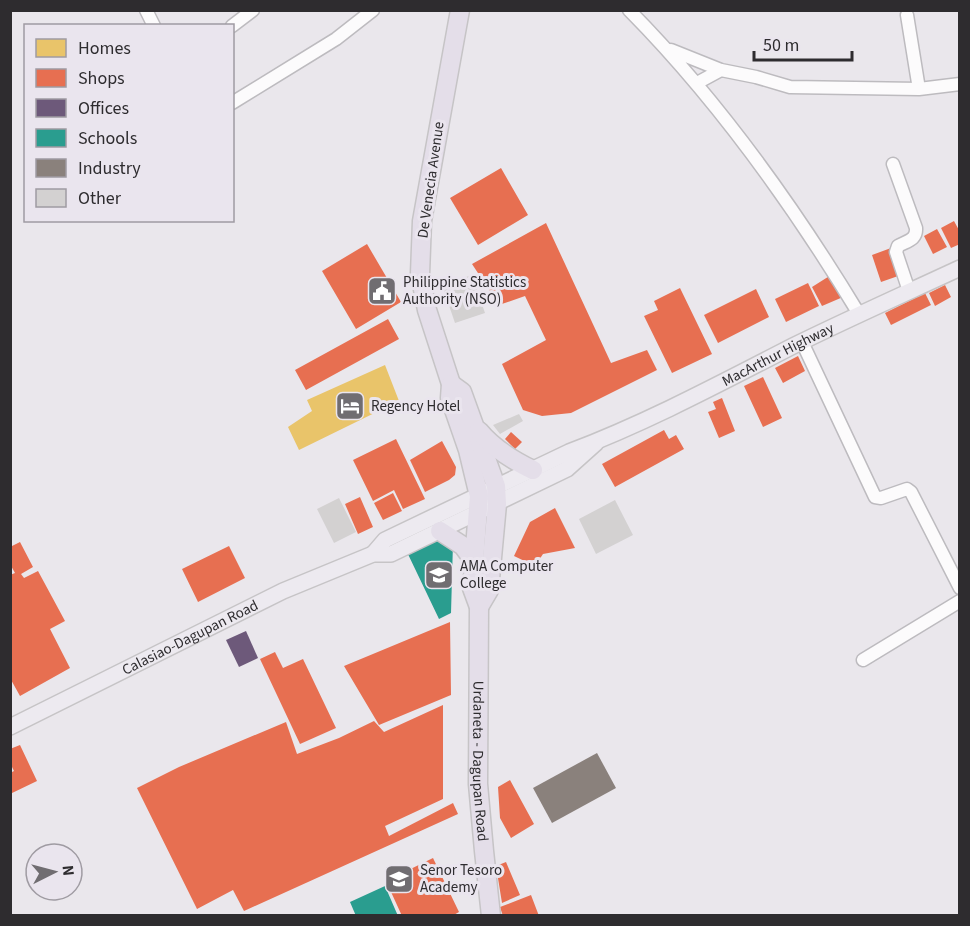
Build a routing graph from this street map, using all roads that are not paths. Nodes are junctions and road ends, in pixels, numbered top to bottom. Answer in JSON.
{"nodes":[{"id":1,"x":146,"y":10,"type":"edge"},
{"id":2,"x":253,"y":10,"type":"edge"},
{"id":3,"x":373,"y":10,"type":"edge"},
{"id":4,"x":460,"y":10,"type":"edge"},
{"id":5,"x":629,"y":10,"type":"edge"},
{"id":6,"x":907,"y":15,"type":"dead end"},
{"id":7,"x":153,"y":24,"type":"edge"},
{"id":8,"x":234,"y":24,"type":"edge"},
{"id":9,"x":667,"y":48,"type":"junction"},
{"id":10,"x":722,"y":70,"type":"junction"},
{"id":11,"x":697,"y":83,"type":"junction"},
{"id":12,"x":960,"y":84,"type":"edge"},
{"id":13,"x":919,"y":88,"type":"junction"},
{"id":14,"x":234,"y":102,"type":"edge"},
{"id":15,"x":893,"y":164,"type":"dead end"},
{"id":16,"x":960,"y":268,"type":"edge"},
{"id":17,"x":909,"y":291,"type":"junction"},
{"id":18,"x":858,"y":314,"type":"junction"},
{"id":19,"x":802,"y":342,"type":"junction"},
{"id":20,"x":451,"y":384,"type":"junction"},
{"id":21,"x":476,"y":427,"type":"junction"},
{"id":22,"x":596,"y":443,"type":"junction"},
{"id":23,"x":533,"y":470,"type":"junction"},
{"id":24,"x":496,"y":495,"type":"junction"},
{"id":25,"x":479,"y":504,"type":"junction"},
{"id":26,"x":440,"y":531,"type":"junction"},
{"id":27,"x":373,"y":554,"type":"junction"},
{"id":28,"x":474,"y":561,"type":"junction"},
{"id":29,"x":960,"y":588,"type":"edge"},
{"id":30,"x":960,"y":601,"type":"edge"},
{"id":31,"x":479,"y":607,"type":"junction"},
{"id":32,"x":863,"y":660,"type":"dead end"},
{"id":33,"x":10,"y":727,"type":"edge"},
{"id":34,"x":492,"y":915,"type":"edge"}],
"edges":[{"from":1,"to":7,"type":"street"},
{"from":2,"to":8,"type":"street"},
{"from":3,"to":14,"type":"street"},
{"from":4,"to":20,"type":"highway","name":"De Venecia Avenue"},
{"from":5,"to":9,"type":"street"},
{"from":6,"to":13,"type":"street"},
{"from":9,"to":10,"type":"street"},
{"from":9,"to":11,"type":"street"},
{"from":10,"to":11,"type":"street"},
{"from":10,"to":13,"type":"street"},
{"from":11,"to":18,"type":"street"},
{"from":12,"to":13,"type":"street"},
{"from":15,"to":17,"type":"street"},
{"from":16,"to":17,"type":"main road","name":"MacArthur Highway"},
{"from":17,"to":18,"type":"main road","name":"MacArthur Highway"},
{"from":18,"to":19,"type":"main road","name":"MacArthur Highway"},
{"from":19,"to":22,"type":"main road","name":"MacArthur Highway"},
{"from":19,"to":29,"type":"street"},
{"from":20,"to":21,"type":"highway","name":"De Venecia Avenue"},
{"from":20,"to":25,"type":"highway","name":"De Venecia Avenue"},
{"from":21,"to":23,"type":"highway"},
{"from":21,"to":24,"type":"highway","name":"De Venecia Avenue"},
{"from":22,"to":23,"type":"main road","name":"MacArthur Highway"},
{"from":22,"to":24,"type":"main road","name":"MacArthur Highway"},
{"from":23,"to":24,"type":"main road","name":"MacArthur Highway"},
{"from":24,"to":25,"type":"main road","name":"MacArthur Highway"},
{"from":24,"to":31,"type":"highway","name":"Urdaneta - Dagupan Road"},
{"from":25,"to":26,"type":"main road","name":"Calasiao-Dagupan Road"},
{"from":25,"to":27,"type":"main road","name":"Calasiao-Dagupan Road"},
{"from":25,"to":28,"type":"highway","name":"Urdaneta - Dagupan Road"},
{"from":26,"to":27,"type":"main road","name":"Calasiao-Dagupan Road"},
{"from":26,"to":28,"type":"highway"},
{"from":27,"to":33,"type":"main road","name":"Calasiao-Dagupan Road"},
{"from":28,"to":31,"type":"highway","name":"Urdaneta - Dagupan Road"},
{"from":30,"to":32,"type":"street"},
{"from":31,"to":34,"type":"highway","name":"Urdaneta - Dagupan Road"}]}
